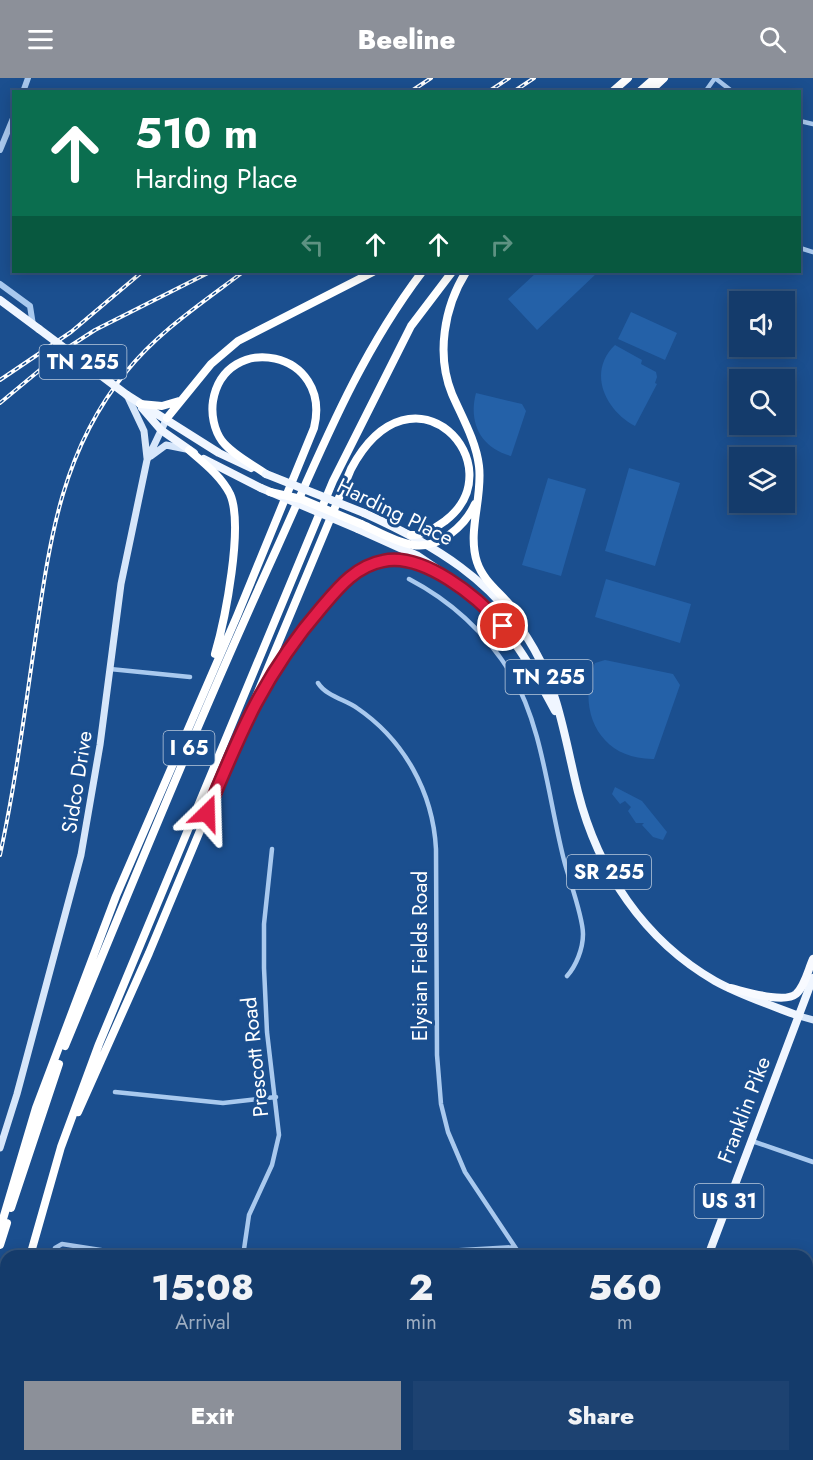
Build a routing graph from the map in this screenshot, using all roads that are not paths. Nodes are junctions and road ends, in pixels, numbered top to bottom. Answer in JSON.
{"nodes":[{"id":1,"x":628,"y":78,"type":"edge"},
{"id":2,"x":655,"y":78,"type":"edge"},
{"id":3,"x":664,"y":78,"type":"edge"},
{"id":4,"x":715,"y":78,"type":"edge"},
{"id":5,"x":614,"y":90,"type":"edge"},
{"id":6,"x":641,"y":90,"type":"edge"},
{"id":7,"x":651,"y":90,"type":"edge"},
{"id":8,"x":731,"y":90,"type":"edge"},
{"id":9,"x":12,"y":120,"type":"edge"},
{"id":10,"x":1,"y":142,"type":"edge"},
{"id":11,"x":0,"y":150,"type":"edge"},
{"id":12,"x":371,"y":273,"type":"edge"},
{"id":13,"x":421,"y":273,"type":"edge"},
{"id":14,"x":451,"y":273,"type":"edge"},
{"id":15,"x":465,"y":273,"type":"edge"},
{"id":16,"x":0,"y":284,"type":"edge"},
{"id":17,"x":0,"y":300,"type":"edge"},
{"id":18,"x":0,"y":306,"type":"edge"},
{"id":19,"x":25,"y":319,"type":"junction"},
{"id":20,"x":36,"y":327,"type":"junction"},
{"id":21,"x":182,"y":399,"type":"junction"},
{"id":22,"x":137,"y":407,"type":"junction"},
{"id":23,"x":167,"y":418,"type":"junction"},
{"id":24,"x":161,"y":430,"type":"junction"},
{"id":25,"x":189,"y":450,"type":"junction"},
{"id":26,"x":147,"y":462,"type":"junction"},
{"id":27,"x":266,"y":474,"type":"junction"},
{"id":28,"x":479,"y":489,"type":"junction"},
{"id":29,"x":270,"y":492,"type":"joint"},
{"id":30,"x":360,"y":526,"type":"junction"},
{"id":31,"x":411,"y":535,"type":"junction"},
{"id":32,"x":428,"y":543,"type":"junction"},
{"id":33,"x":409,"y":579,"type":"dead end"},
{"id":34,"x":476,"y":598,"type":"junction"},
{"id":35,"x":524,"y":632,"type":"junction"},
{"id":36,"x":110,"y":669,"type":"junction"},
{"id":37,"x":190,"y":676,"type":"dead end"},
{"id":38,"x":318,"y":684,"type":"dead end"},
{"id":39,"x":203,"y":692,"type":"junction"},
{"id":40,"x":245,"y":719,"type":"junction"},
{"id":41,"x":562,"y":726,"type":"junction"},
{"id":42,"x":272,"y":849,"type":"dead end"},
{"id":43,"x":604,"y":864,"type":"junction"},
{"id":44,"x":568,"y":874,"type":"junction"},
{"id":45,"x":611,"y":877,"type":"junction"},
{"id":46,"x":570,"y":885,"type":"junction"},
{"id":47,"x":813,"y":959,"type":"edge"},
{"id":48,"x":567,"y":976,"type":"dead end"},
{"id":49,"x":813,"y":978,"type":"edge"},
{"id":50,"x":729,"y":988,"type":"junction"},
{"id":51,"x":799,"y":1016,"type":"junction"},
{"id":52,"x":813,"y":1020,"type":"edge"},
{"id":53,"x":115,"y":1092,"type":"dead end"},
{"id":54,"x":276,"y":1096,"type":"junction"},
{"id":55,"x":752,"y":1141,"type":"junction"},
{"id":56,"x":0,"y":1148,"type":"edge"},
{"id":57,"x":813,"y":1162,"type":"edge"},
{"id":58,"x":47,"y":1195,"type":"junction"},
{"id":59,"x":0,"y":1229,"type":"edge"},
{"id":60,"x":0,"y":1245,"type":"edge"},
{"id":61,"x":515,"y":1247,"type":"junction"},
{"id":62,"x":32,"y":1250,"type":"edge"},
{"id":63,"x":56,"y":1250,"type":"edge"},
{"id":64,"x":103,"y":1250,"type":"edge"},
{"id":65,"x":244,"y":1250,"type":"edge"},
{"id":66,"x":466,"y":1250,"type":"edge"},
{"id":67,"x":517,"y":1250,"type":"edge"},
{"id":68,"x":710,"y":1250,"type":"edge"}],
"edges":[{"from":1,"to":5,"type":"highway"},
{"from":2,"to":6,"type":"highway"},
{"from":3,"to":7,"type":"highway"},
{"from":4,"to":8,"type":"street"},
{"from":9,"to":10,"type":"street"},
{"from":10,"to":11,"type":"street"},
{"from":12,"to":21,"type":"highway"},
{"from":13,"to":60,"type":"highway","number":"I 65"},
{"from":14,"to":58,"type":"highway","number":"I 65"},
{"from":15,"to":28,"type":"highway"},
{"from":16,"to":20,"type":"street"},
{"from":17,"to":19,"type":"main road","name":"Harding Place"},
{"from":18,"to":19,"type":"street"},
{"from":19,"to":20,"type":"main road","name":"Harding Place"},
{"from":20,"to":22,"type":"main road","name":"Harding Place","number":"TN 255","bridge":true},
{"from":21,"to":22,"type":"highway"},
{"from":21,"to":23,"type":"highway"},
{"from":22,"to":23,"type":"main road","name":"Harding Place","number":"TN 255"},
{"from":22,"to":24,"type":"main road","name":"Harding Place","number":"TN 255"},
{"from":22,"to":26,"type":"main road","number":"TN 255"},
{"from":23,"to":24,"type":"main road","name":"Sidco Drive"},
{"from":23,"to":27,"type":"main road","name":"Harding Place","number":"TN 255"},
{"from":24,"to":25,"type":"main road","name":"Harding Place","number":"TN 255"},
{"from":24,"to":26,"type":"main road","name":"Sidco Drive"},
{"from":25,"to":26,"type":"main road"},
{"from":25,"to":29,"type":"main road","name":"Harding Place","number":"TN 255","bridge":true},
{"from":25,"to":39,"type":"highway"},
{"from":26,"to":36,"type":"main road","name":"Sidco Drive"},
{"from":27,"to":31,"type":"main road","name":"Harding Place","number":"TN 255","bridge":true},
{"from":27,"to":39,"type":"highway"},
{"from":28,"to":32,"type":"highway"},
{"from":28,"to":35,"type":"highway"},
{"from":29,"to":30,"type":"highway","bridge":true},
{"from":30,"to":32,"type":"highway"},
{"from":30,"to":34,"type":"main road","name":"Harding Place","number":"TN 255"},
{"from":31,"to":32,"type":"main road","name":"Harding Place","number":"TN 255"},
{"from":31,"to":40,"type":"highway"},
{"from":32,"to":35,"type":"main road","name":"Harding Place","number":"TN 255"},
{"from":33,"to":44,"type":"street"},
{"from":34,"to":40,"type":"highway"},
{"from":34,"to":41,"type":"main road","name":"Harding Place","number":"TN 255"},
{"from":35,"to":41,"type":"main road","name":"Harding Place","number":"TN 255"},
{"from":36,"to":37,"type":"street"},
{"from":36,"to":56,"type":"main road","name":"Sidco Drive"},
{"from":38,"to":61,"type":"street","name":"Elysian Fields Road"},
{"from":39,"to":59,"type":"highway"},
{"from":40,"to":58,"type":"highway"},
{"from":41,"to":43,"type":"main road","name":"Harding Place","number":"SR 255"},
{"from":42,"to":54,"type":"street","name":"Prescott Road"},
{"from":43,"to":44,"type":"street"},
{"from":43,"to":45,"type":"main road","name":"Harding Place","number":"SR 255"},
{"from":44,"to":46,"type":"street"},
{"from":45,"to":46,"type":"street"},
{"from":45,"to":50,"type":"main road","name":"Harding Place","number":"SR 255"},
{"from":46,"to":48,"type":"street"},
{"from":47,"to":50,"type":"highway"},
{"from":49,"to":51,"type":"main road","name":"Franklin Pike","number":"US 31"},
{"from":50,"to":51,"type":"main road","name":"Harding Place","number":"SR 255"},
{"from":51,"to":52,"type":"main road"},
{"from":51,"to":55,"type":"main road","name":"Franklin Pike","number":"US 31"},
{"from":53,"to":54,"type":"street"},
{"from":54,"to":65,"type":"street","name":"Prescott Road"},
{"from":55,"to":57,"type":"street"},
{"from":55,"to":68,"type":"main road","name":"Franklin Pike","number":"US 31"},
{"from":58,"to":62,"type":"highway","number":"I 65"},
{"from":61,"to":66,"type":"street"},
{"from":61,"to":67,"type":"street","name":"Elysian Fields Road"},
{"from":63,"to":64,"type":"street"}]}
